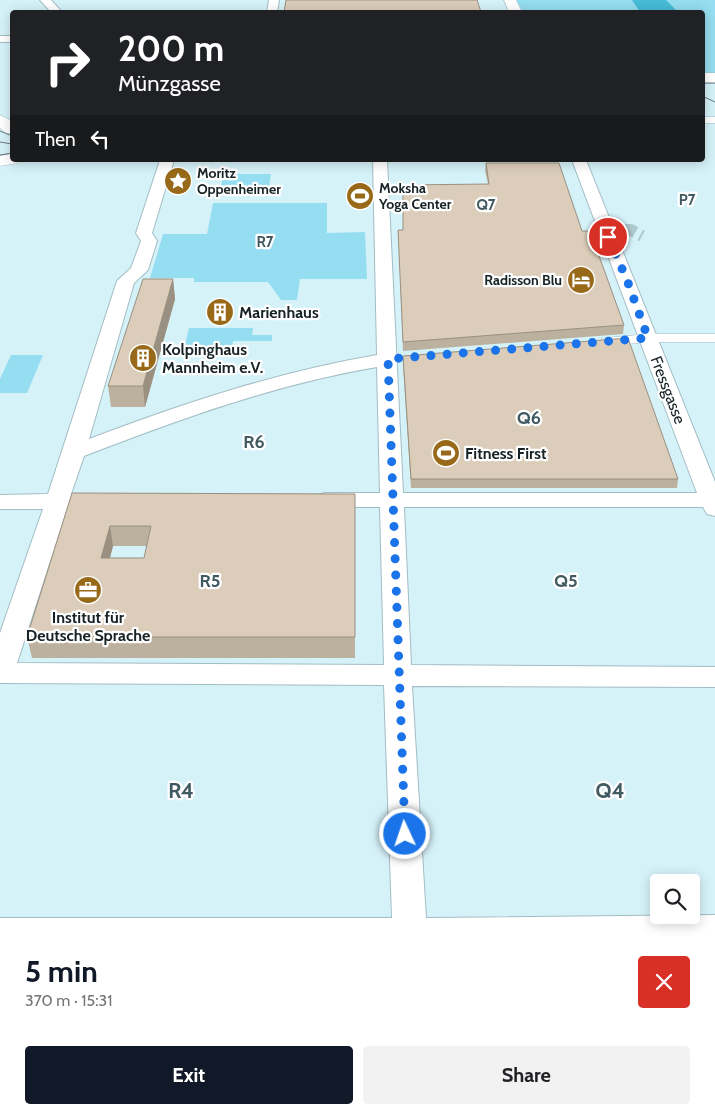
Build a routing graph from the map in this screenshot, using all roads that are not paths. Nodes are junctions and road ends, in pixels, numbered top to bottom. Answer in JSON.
{"nodes":[{"id":1,"x":45,"y":0,"type":"edge"},
{"id":2,"x":55,"y":10,"type":"edge"},
{"id":3,"x":0,"y":120,"type":"edge"},
{"id":4,"x":8,"y":143,"type":"edge"},
{"id":5,"x":166,"y":162,"type":"edge"},
{"id":6,"x":380,"y":162,"type":"edge"},
{"id":7,"x":580,"y":162,"type":"edge"},
{"id":8,"x":648,"y":338,"type":"junction"},
{"id":9,"x":715,"y":338,"type":"edge"},
{"id":10,"x":592,"y":342,"type":"edge"},
{"id":11,"x":396,"y":358,"type":"junction"},
{"id":12,"x":74,"y":452,"type":"junction"},
{"id":13,"x":303,"y":500,"type":"edge"},
{"id":14,"x":393,"y":500,"type":"junction"},
{"id":15,"x":117,"y":501,"type":"edge"},
{"id":16,"x":0,"y":502,"type":"edge"},
{"id":17,"x":57,"y":502,"type":"junction"},
{"id":18,"x":714,"y":503,"type":"edge"},
{"id":19,"x":0,"y":673,"type":"edge"},
{"id":20,"x":398,"y":675,"type":"junction"},
{"id":21,"x":715,"y":677,"type":"edge"},
{"id":22,"x":715,"y":931,"type":"edge"},
{"id":23,"x":0,"y":934,"type":"edge"},
{"id":24,"x":410,"y":936,"type":"edge"}],
"edges":[{"from":1,"to":2,"type":"street"},
{"from":3,"to":4,"type":"main road"},
{"from":5,"to":12,"type":"street"},
{"from":6,"to":11,"type":"street"},
{"from":7,"to":8,"type":"street","name":"Fressgasse"},
{"from":8,"to":9,"type":"street"},
{"from":8,"to":10,"type":"street"},
{"from":8,"to":18,"type":"street","name":"Fressgasse"},
{"from":11,"to":12,"type":"street"},
{"from":11,"to":14,"type":"street"},
{"from":12,"to":17,"type":"street"},
{"from":13,"to":14,"type":"street"},
{"from":14,"to":18,"type":"street"},
{"from":14,"to":20,"type":"street"},
{"from":15,"to":17,"type":"street"},
{"from":16,"to":17,"type":"street"},
{"from":17,"to":19,"type":"street"},
{"from":19,"to":20,"type":"street"},
{"from":20,"to":21,"type":"street"},
{"from":20,"to":24,"type":"street"},
{"from":22,"to":24,"type":"street"},
{"from":23,"to":24,"type":"street"}]}
